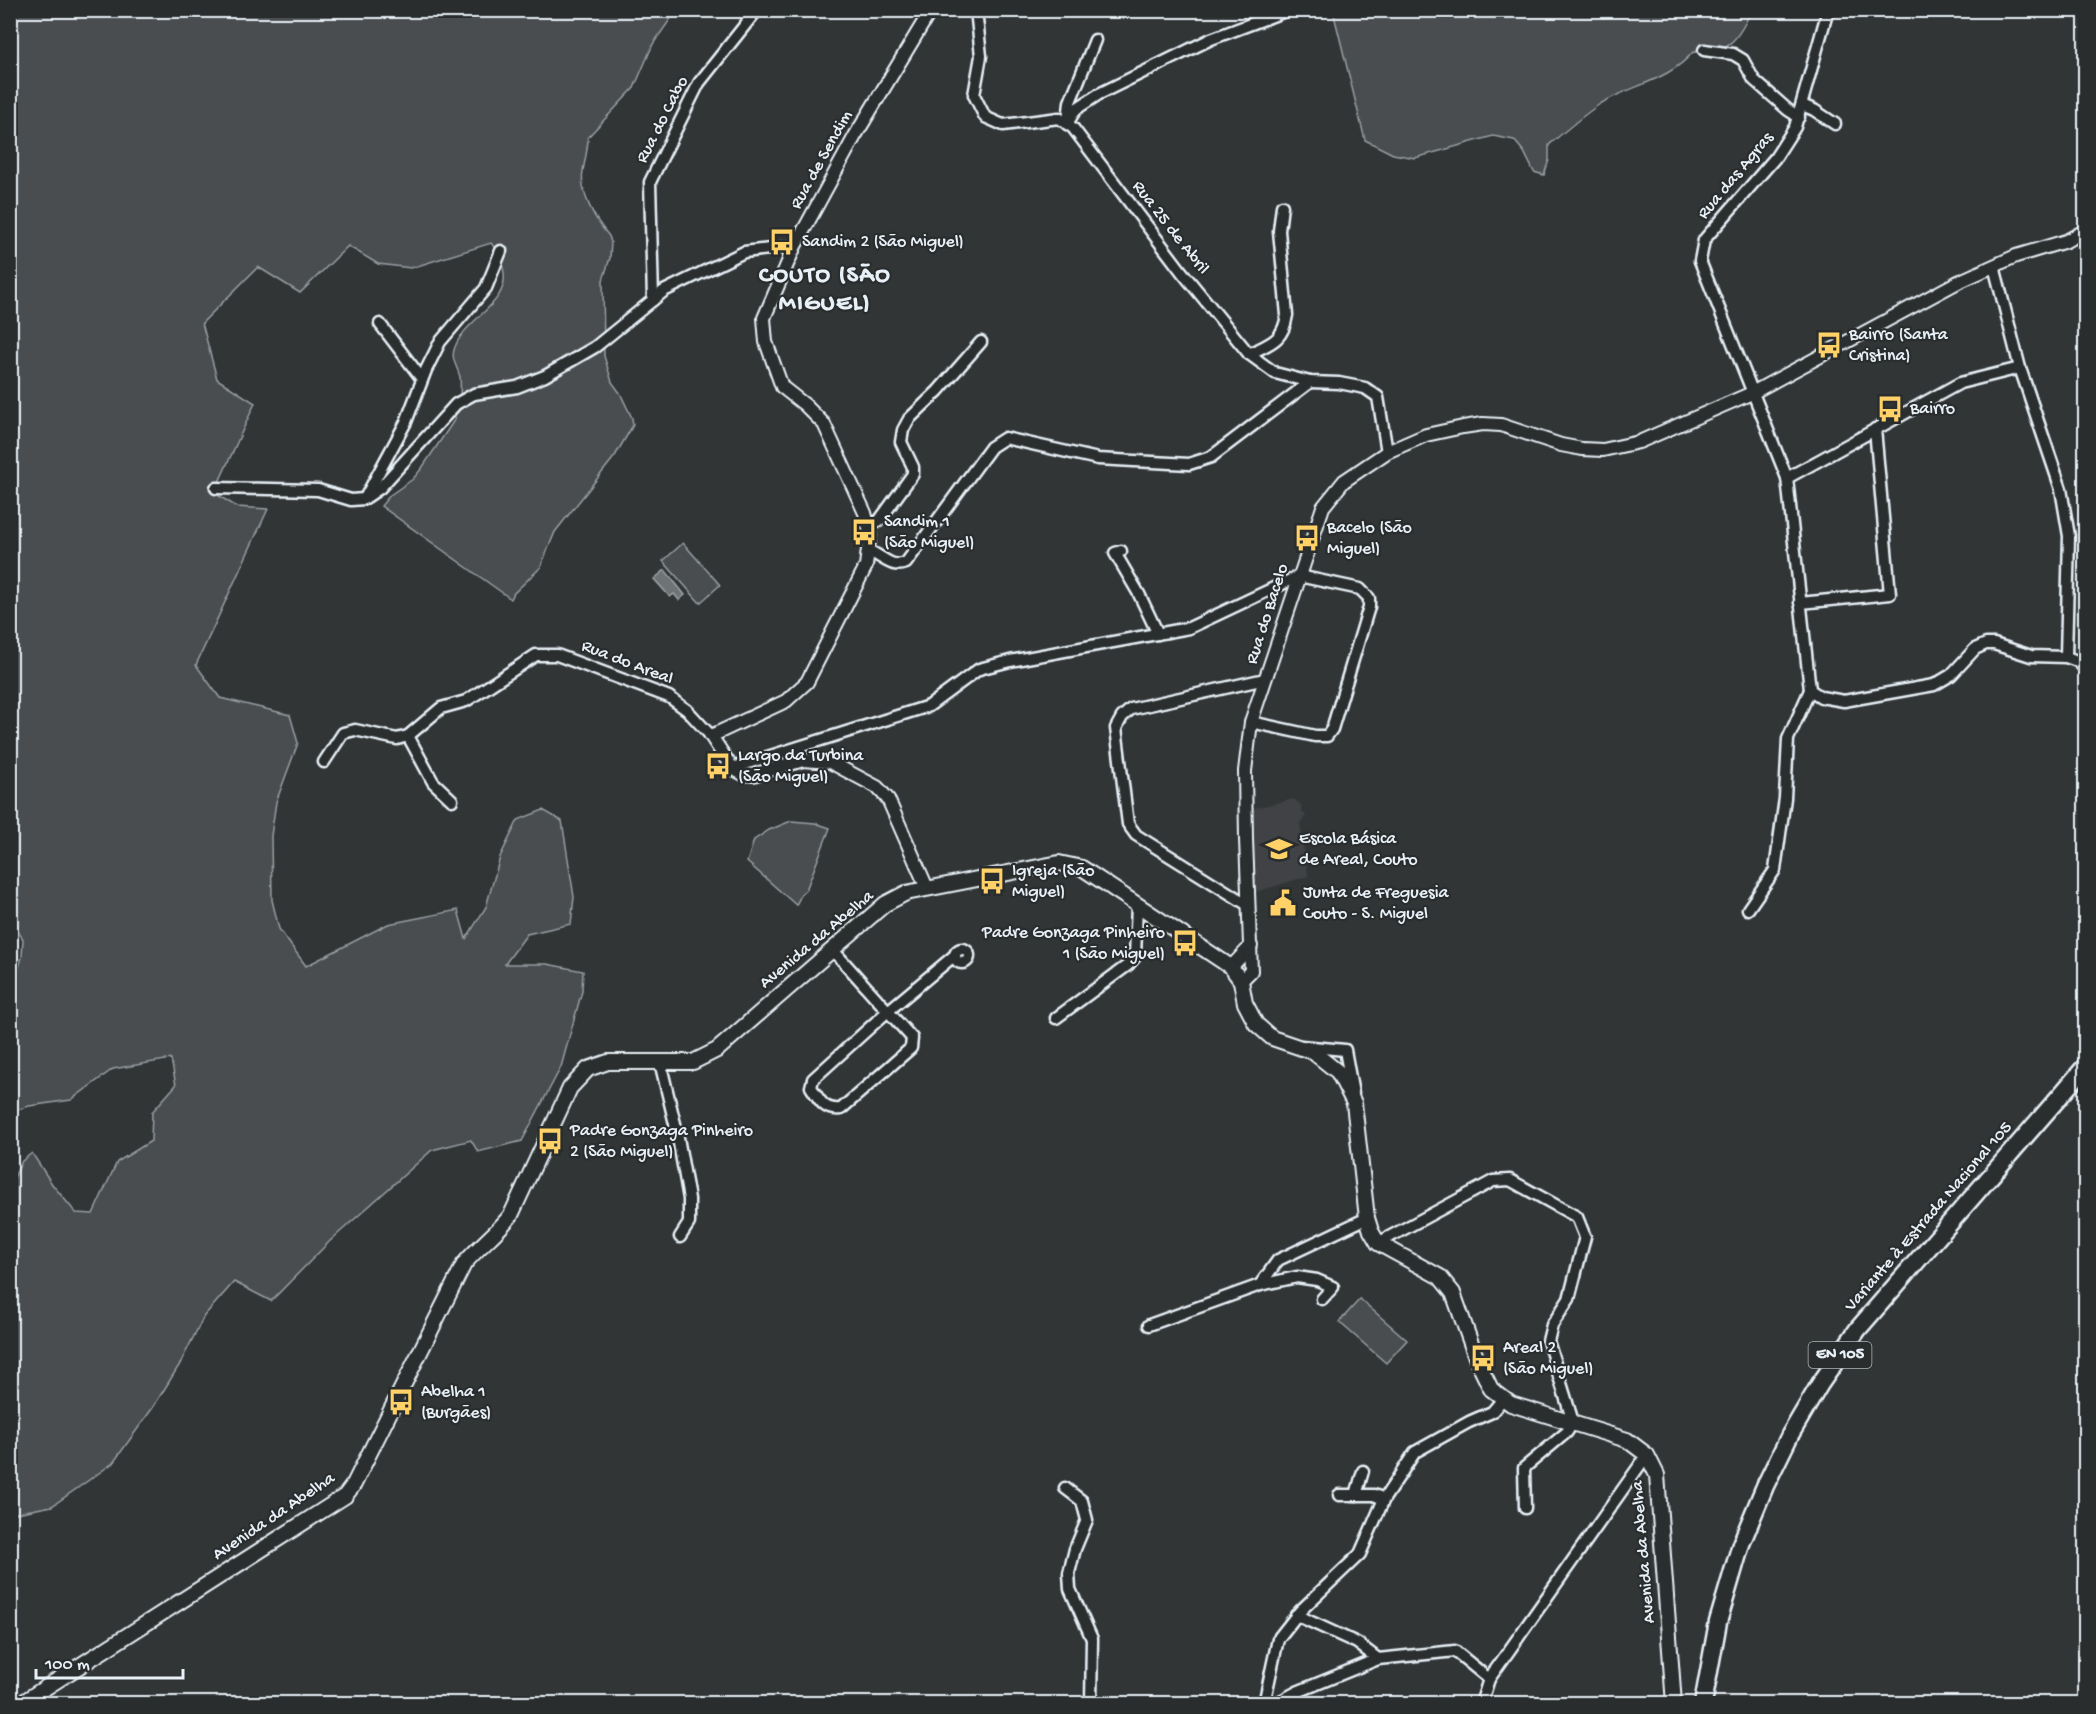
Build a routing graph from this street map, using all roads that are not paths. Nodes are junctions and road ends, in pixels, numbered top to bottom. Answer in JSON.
{"nodes":[{"id":1,"x":757,"y":10,"type":"edge"},
{"id":2,"x":931,"y":10,"type":"edge"},
{"id":3,"x":976,"y":10,"type":"edge"},
{"id":4,"x":1288,"y":10,"type":"edge"},
{"id":5,"x":1828,"y":10,"type":"edge"},
{"id":6,"x":1095,"y":40,"type":"dead end"},
{"id":7,"x":1704,"y":50,"type":"dead end"},
{"id":8,"x":1802,"y":105,"type":"junction"},
{"id":9,"x":1799,"y":117,"type":"junction"},
{"id":10,"x":1067,"y":124,"type":"junction"},
{"id":11,"x":1835,"y":124,"type":"dead end"},
{"id":12,"x":1282,"y":206,"type":"dead end"},
{"id":13,"x":2085,"y":230,"type":"edge"},
{"id":14,"x":795,"y":246,"type":"junction"},
{"id":15,"x":501,"y":251,"type":"dead end"},
{"id":16,"x":1994,"y":266,"type":"junction"},
{"id":17,"x":653,"y":300,"type":"junction"},
{"id":18,"x":380,"y":324,"type":"dead end"},
{"id":19,"x":981,"y":342,"type":"dead end"},
{"id":20,"x":1249,"y":354,"type":"junction"},
{"id":21,"x":2020,"y":368,"type":"junction"},
{"id":22,"x":422,"y":379,"type":"junction"},
{"id":23,"x":1310,"y":382,"type":"junction"},
{"id":24,"x":1752,"y":393,"type":"junction"},
{"id":25,"x":1875,"y":429,"type":"junction"},
{"id":26,"x":1387,"y":452,"type":"junction"},
{"id":27,"x":1786,"y":478,"type":"junction"},
{"id":28,"x":216,"y":488,"type":"dead end"},
{"id":29,"x":364,"y":499,"type":"junction"},
{"id":30,"x":868,"y":524,"type":"junction"},
{"id":31,"x":869,"y":551,"type":"junction"},
{"id":32,"x":1121,"y":551,"type":"dead end"},
{"id":33,"x":1299,"y":576,"type":"junction"},
{"id":34,"x":1800,"y":603,"type":"junction"},
{"id":35,"x":1158,"y":634,"type":"junction"},
{"id":36,"x":2078,"y":660,"type":"edge"},
{"id":37,"x":1265,"y":680,"type":"junction"},
{"id":38,"x":1810,"y":690,"type":"junction"},
{"id":39,"x":1251,"y":722,"type":"junction"},
{"id":40,"x":408,"y":736,"type":"junction"},
{"id":41,"x":711,"y":736,"type":"junction"},
{"id":42,"x":324,"y":762,"type":"dead end"},
{"id":43,"x":732,"y":768,"type":"junction"},
{"id":44,"x":452,"y":800,"type":"dead end"},
{"id":45,"x":927,"y":888,"type":"junction"},
{"id":46,"x":1137,"y":904,"type":"junction"},
{"id":47,"x":1248,"y":905,"type":"junction"},
{"id":48,"x":1748,"y":909,"type":"dead end"},
{"id":49,"x":1251,"y":946,"type":"junction"},
{"id":50,"x":832,"y":949,"type":"junction"},
{"id":51,"x":955,"y":955,"type":"dead end"},
{"id":52,"x":1231,"y":967,"type":"junction"},
{"id":53,"x":1241,"y":981,"type":"junction"},
{"id":54,"x":888,"y":1011,"type":"junction"},
{"id":55,"x":1056,"y":1018,"type":"dead end"},
{"id":56,"x":1294,"y":1046,"type":"junction"},
{"id":57,"x":660,"y":1062,"type":"junction"},
{"id":58,"x":2085,"y":1066,"type":"edge"},
{"id":59,"x":1354,"y":1103,"type":"junction"},
{"id":60,"x":1367,"y":1218,"type":"junction"},
{"id":61,"x":680,"y":1238,"type":"dead end"},
{"id":62,"x":1378,"y":1243,"type":"junction"},
{"id":63,"x":1260,"y":1286,"type":"junction"},
{"id":64,"x":1322,"y":1299,"type":"dead end"},
{"id":65,"x":1149,"y":1325,"type":"dead end"},
{"id":66,"x":1503,"y":1399,"type":"junction"},
{"id":67,"x":1573,"y":1422,"type":"junction"},
{"id":68,"x":1647,"y":1455,"type":"junction"},
{"id":69,"x":1363,"y":1471,"type":"dead end"},
{"id":70,"x":1065,"y":1488,"type":"dead end"},
{"id":71,"x":1339,"y":1495,"type":"dead end"},
{"id":72,"x":1356,"y":1495,"type":"junction"},
{"id":73,"x":1384,"y":1498,"type":"junction"},
{"id":74,"x":1525,"y":1508,"type":"dead end"},
{"id":75,"x":1296,"y":1615,"type":"junction"},
{"id":76,"x":1378,"y":1659,"type":"junction"},
{"id":77,"x":1489,"y":1679,"type":"junction"},
{"id":78,"x":20,"y":1704,"type":"edge"},
{"id":79,"x":1091,"y":1704,"type":"edge"},
{"id":80,"x":1264,"y":1704,"type":"edge"},
{"id":81,"x":1275,"y":1704,"type":"edge"},
{"id":82,"x":1481,"y":1704,"type":"edge"},
{"id":83,"x":1674,"y":1704,"type":"edge"},
{"id":84,"x":1703,"y":1704,"type":"edge"}],
"edges":[{"from":1,"to":17,"type":"street","name":"Rua do Cabo"},
{"from":2,"to":14,"type":"street","name":"Rua de Sendim"},
{"from":3,"to":10,"type":"street"},
{"from":4,"to":10,"type":"street"},
{"from":5,"to":8,"type":"street","name":"Rua das Agras"},
{"from":6,"to":10,"type":"street"},
{"from":7,"to":9,"type":"street"},
{"from":8,"to":9,"type":"street","name":"Rua das Agras"},
{"from":8,"to":11,"type":"street"},
{"from":9,"to":24,"type":"street","name":"Rua das Agras"},
{"from":10,"to":20,"type":"street","name":"Rua 25 de Abril"},
{"from":12,"to":20,"type":"street"},
{"from":13,"to":16,"type":"street","name":"Rua do Bacelo"},
{"from":14,"to":17,"type":"street"},
{"from":14,"to":30,"type":"street","name":"Rua de Sendim"},
{"from":15,"to":22,"type":"street"},
{"from":16,"to":21,"type":"street"},
{"from":16,"to":24,"type":"street","name":"Rua do Bacelo"},
{"from":17,"to":29,"type":"street"},
{"from":18,"to":22,"type":"street"},
{"from":19,"to":30,"type":"street"},
{"from":20,"to":23,"type":"street","name":"Rua 25 de Abril"},
{"from":21,"to":25,"type":"street"},
{"from":21,"to":36,"type":"street"},
{"from":22,"to":29,"type":"street"},
{"from":23,"to":26,"type":"street","name":"Rua 25 de Abril"},
{"from":23,"to":31,"type":"street"},
{"from":24,"to":26,"type":"street","name":"Rua do Bacelo"},
{"from":24,"to":27,"type":"street","name":"Rua das Agras"},
{"from":25,"to":27,"type":"street"},
{"from":25,"to":34,"type":"street"},
{"from":26,"to":33,"type":"street","name":"Rua do Bacelo"},
{"from":27,"to":34,"type":"street","name":"Rua das Agras"},
{"from":28,"to":29,"type":"street"},
{"from":30,"to":31,"type":"street","name":"Rua de Sendim"},
{"from":31,"to":41,"type":"street","name":"Rua de Sendim"},
{"from":32,"to":35,"type":"street"},
{"from":33,"to":35,"type":"street"},
{"from":33,"to":37,"type":"street","name":"Rua do Bacelo"},
{"from":33,"to":39,"type":"street"},
{"from":34,"to":38,"type":"street","name":"Rua das Agras"},
{"from":35,"to":43,"type":"street"},
{"from":36,"to":38,"type":"street"},
{"from":37,"to":39,"type":"street","name":"Rua do Bacelo"},
{"from":37,"to":47,"type":"street"},
{"from":38,"to":48,"type":"street"},
{"from":39,"to":47,"type":"street","name":"Rua do Bacelo"},
{"from":40,"to":41,"type":"street","name":"Rua do Areal"},
{"from":40,"to":42,"type":"street"},
{"from":40,"to":44,"type":"street"},
{"from":41,"to":43,"type":"street","name":"Rua do Areal"},
{"from":43,"to":45,"type":"street"},
{"from":45,"to":46,"type":"main road","name":"Avenida da Abelha"},
{"from":45,"to":50,"type":"main road","name":"Avenida da Abelha"},
{"from":46,"to":52,"type":"main road","name":"Avenida da Abelha"},
{"from":46,"to":55,"type":"street"},
{"from":47,"to":49,"type":"street","name":"Rua do Bacelo"},
{"from":49,"to":52,"type":"street"},
{"from":49,"to":53,"type":"street","name":"Rua do Bacelo"},
{"from":50,"to":54,"type":"street"},
{"from":50,"to":57,"type":"main road","name":"Avenida da Abelha"},
{"from":51,"to":54,"type":"street"},
{"from":52,"to":53,"type":"main road","name":"Avenida da Abelha"},
{"from":53,"to":56,"type":"main road","name":"Avenida da Abelha"},
{"from":54,"to":54,"type":"street"},
{"from":56,"to":59,"type":"main road","name":"Avenida da Abelha"},
{"from":56,"to":59,"type":"street"},
{"from":57,"to":61,"type":"street"},
{"from":57,"to":78,"type":"main road","name":"Avenida da Abelha"},
{"from":58,"to":84,"type":"main road","name":"Variante à Estrada Nacional 105","number":"EN 105"},
{"from":59,"to":60,"type":"main road","name":"Avenida da Abelha"},
{"from":60,"to":62,"type":"main road","name":"Avenida da Abelha"},
{"from":60,"to":63,"type":"street"},
{"from":62,"to":66,"type":"main road","name":"Avenida da Abelha"},
{"from":62,"to":67,"type":"street"},
{"from":63,"to":64,"type":"street"},
{"from":63,"to":65,"type":"street"},
{"from":66,"to":67,"type":"main road","name":"Avenida da Abelha"},
{"from":66,"to":73,"type":"street"},
{"from":67,"to":68,"type":"main road","name":"Avenida da Abelha"},
{"from":67,"to":74,"type":"street"},
{"from":68,"to":77,"type":"street"},
{"from":68,"to":83,"type":"main road","name":"Avenida da Abelha"},
{"from":69,"to":72,"type":"street"},
{"from":70,"to":79,"type":"street"},
{"from":71,"to":72,"type":"street"},
{"from":72,"to":73,"type":"street"},
{"from":73,"to":75,"type":"street"},
{"from":75,"to":76,"type":"street"},
{"from":75,"to":80,"type":"street"},
{"from":76,"to":77,"type":"street"},
{"from":76,"to":81,"type":"street"},
{"from":77,"to":82,"type":"street"}]}
